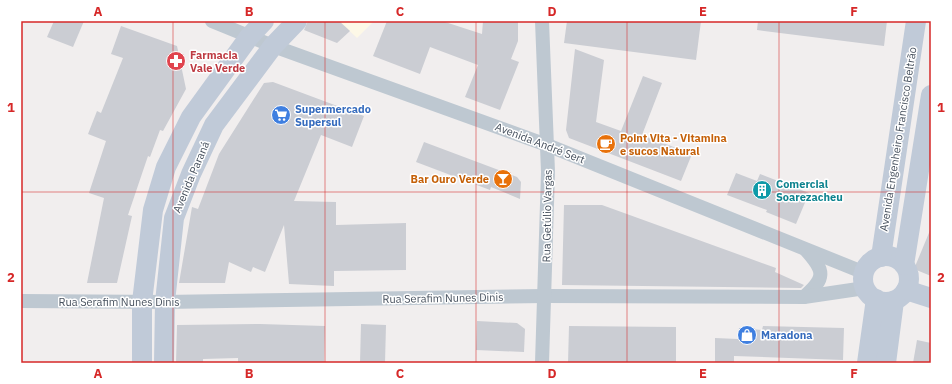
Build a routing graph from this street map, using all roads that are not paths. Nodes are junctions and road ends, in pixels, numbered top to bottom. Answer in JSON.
{"nodes":[{"id":1,"x":212,"y":21,"type":"edge"},
{"id":2,"x":264,"y":21,"type":"edge"},
{"id":3,"x":297,"y":21,"type":"edge"},
{"id":4,"x":542,"y":21,"type":"edge"},
{"id":5,"x":916,"y":21,"type":"edge"},
{"id":6,"x":249,"y":37,"type":"junction"},
{"id":7,"x":273,"y":46,"type":"junction"},
{"id":8,"x":930,"y":100,"type":"edge"},
{"id":9,"x":904,"y":102,"type":"junction"},
{"id":10,"x":547,"y":145,"type":"junction"},
{"id":11,"x":803,"y":247,"type":"junction"},
{"id":12,"x":880,"y":257,"type":"junction"},
{"id":13,"x":904,"y":265,"type":"junction"},
{"id":14,"x":881,"y":290,"type":"junction"},
{"id":15,"x":545,"y":296,"type":"junction"},
{"id":16,"x":804,"y":297,"type":"junction"},
{"id":17,"x":931,"y":298,"type":"edge"},
{"id":18,"x":21,"y":301,"type":"edge"},
{"id":19,"x":142,"y":302,"type":"junction"},
{"id":20,"x":165,"y":302,"type":"junction"},
{"id":21,"x":142,"y":363,"type":"edge"},
{"id":22,"x":164,"y":363,"type":"edge"},
{"id":23,"x":542,"y":363,"type":"edge"},
{"id":24,"x":867,"y":363,"type":"edge"},
{"id":25,"x":886,"y":363,"type":"edge"}],
"edges":[{"from":1,"to":6,"type":"street","name":"Avenida André Sert"},
{"from":2,"to":6,"type":"main road"},
{"from":3,"to":7,"type":"main road","name":"Avenida Paraná"},
{"from":4,"to":10,"type":"street","name":"Rua Getúlio Vargas"},
{"from":5,"to":9,"type":"main road","name":"Avenida Engenheiro Francisco Beltrão"},
{"from":6,"to":7,"type":"street","name":"Avenida André Sert"},
{"from":6,"to":19,"type":"main road"},
{"from":7,"to":10,"type":"street","name":"Avenida André Sert"},
{"from":7,"to":20,"type":"main road","name":"Avenida Paraná"},
{"from":8,"to":9,"type":"main road"},
{"from":8,"to":13,"type":"main road"},
{"from":9,"to":12,"type":"main road","name":"Avenida Engenheiro Francisco Beltrão"},
{"from":10,"to":11,"type":"street","name":"Avenida André Sert"},
{"from":10,"to":15,"type":"street","name":"Rua Getúlio Vargas"},
{"from":11,"to":14,"type":"street","name":"Avenida André Sert"},
{"from":11,"to":16,"type":"street"},
{"from":12,"to":13,"type":"main road"},
{"from":12,"to":14,"type":"main road"},
{"from":13,"to":14,"type":"main road"},
{"from":14,"to":16,"type":"street","name":"Rua Serafim Nunes Dinis"},
{"from":14,"to":17,"type":"main road","name":"Avenida André Sert"},
{"from":14,"to":24,"type":"main road"},
{"from":14,"to":25,"type":"main road"},
{"from":15,"to":16,"type":"street","name":"Rua Serafim Nunes Dinis"},
{"from":15,"to":20,"type":"street","name":"Rua Serafim Nunes Dinis"},
{"from":15,"to":23,"type":"street","name":"Rua Getúlio Vargas"},
{"from":18,"to":19,"type":"street","name":"Rua Serafim Nunes Dinis"},
{"from":19,"to":20,"type":"street","name":"Rua Serafim Nunes Dinis"},
{"from":19,"to":21,"type":"main road"},
{"from":20,"to":22,"type":"main road","name":"Avenida Paraná"}]}
